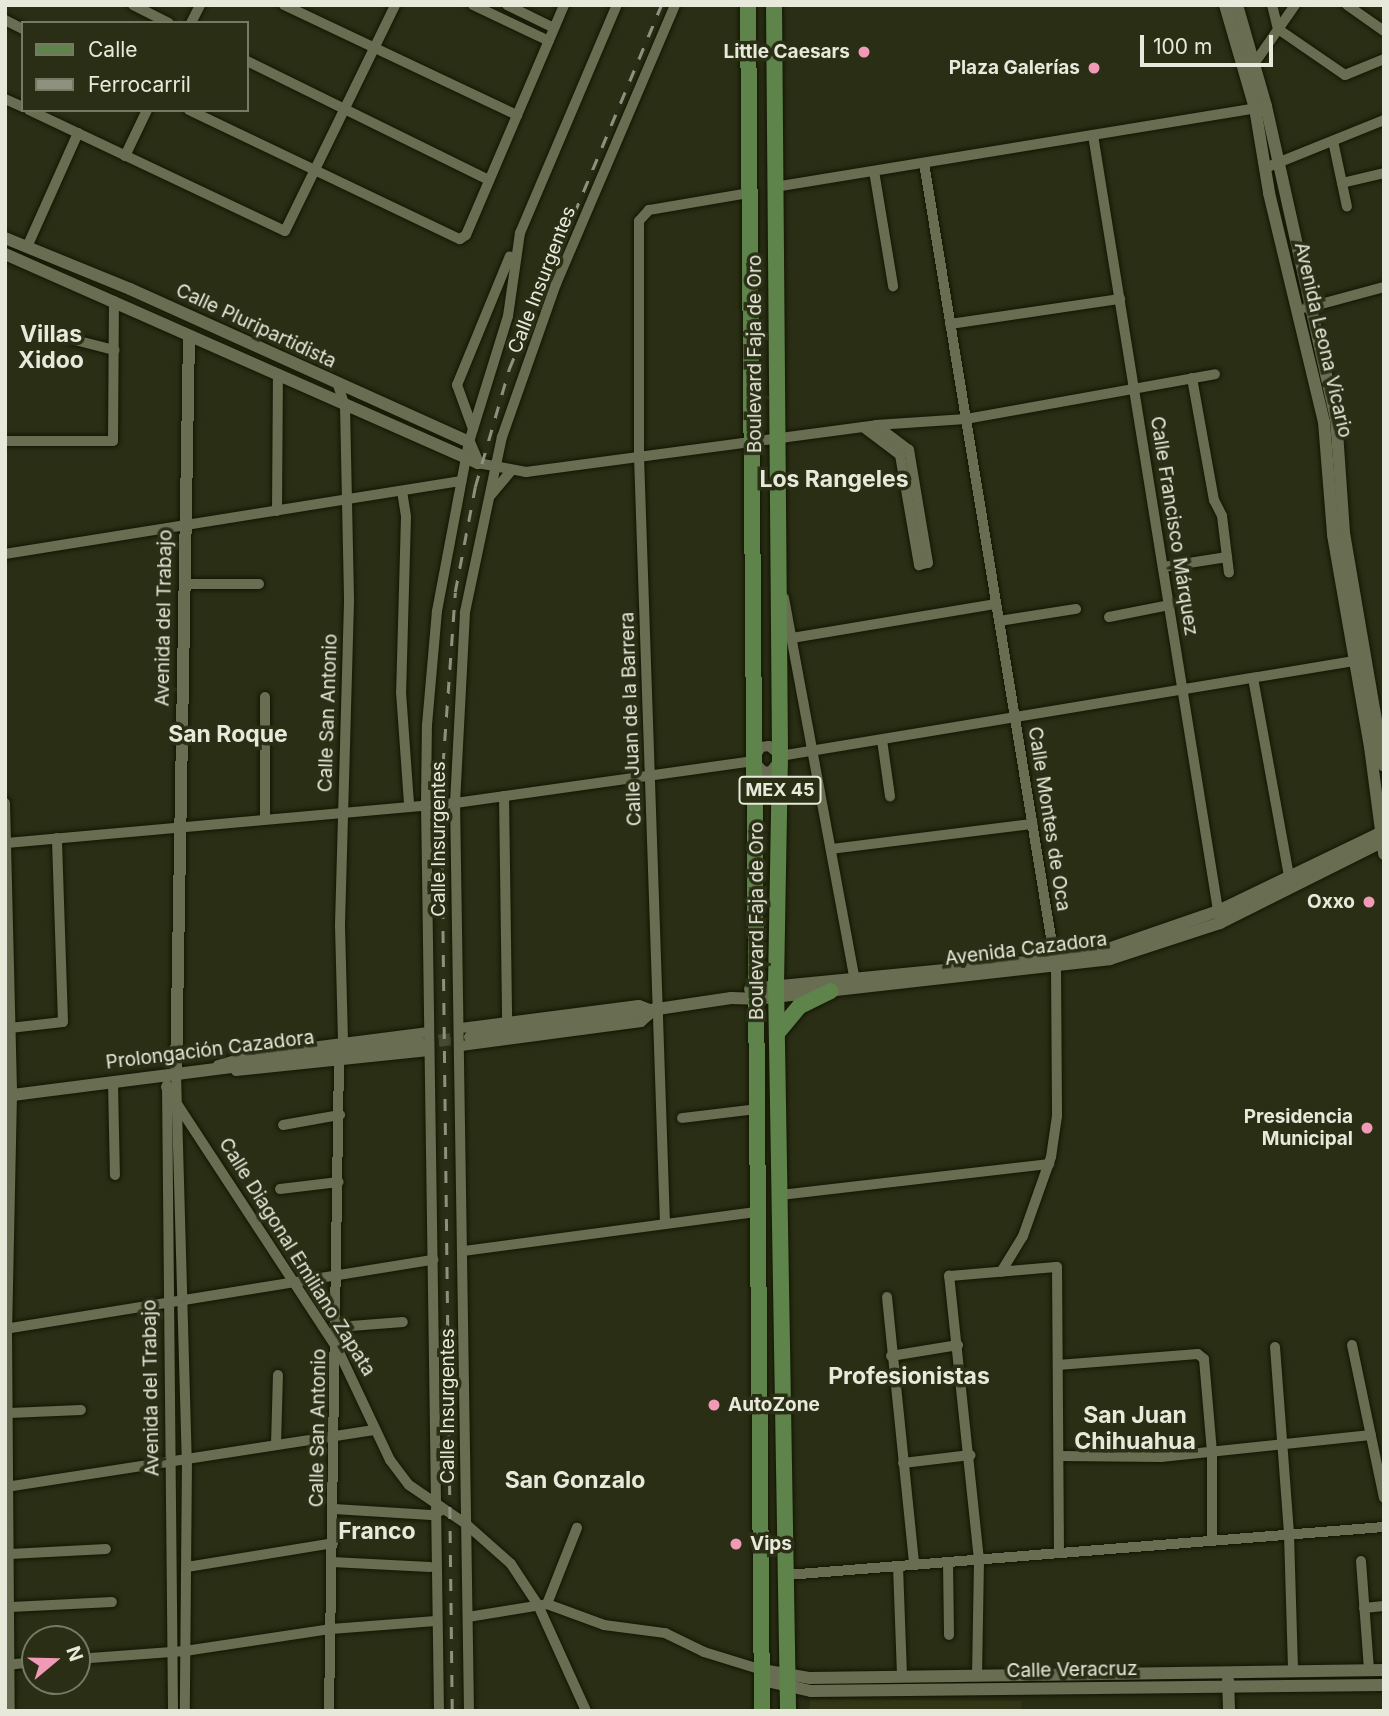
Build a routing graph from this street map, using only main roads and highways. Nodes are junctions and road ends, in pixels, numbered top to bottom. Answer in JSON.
{"nodes":[{"id":1,"x":748,"y":5,"type":"edge"},
{"id":2,"x":774,"y":5,"type":"edge"},
{"id":3,"x":831,"y":991,"type":"road end"},
{"id":4,"x":778,"y":1032,"type":"junction"},
{"id":5,"x":760,"y":1434,"type":"junction"},
{"id":6,"x":785,"y":1434,"type":"junction"},
{"id":7,"x":762,"y":1711,"type":"edge"},
{"id":8,"x":788,"y":1711,"type":"edge"}],
"edges":[{"from":1,"to":5,"type":"main road","name":"Boulevard Faja de Oro","number":"MEX 45"},
{"from":2,"to":4,"type":"main road","name":"Boulevard Faja de Oro","number":"MEX 45"},
{"from":3,"to":4,"type":"main road"},
{"from":4,"to":6,"type":"main road","name":"Boulevard Faja de Oro","number":"MEX 45"},
{"from":5,"to":6,"type":"main road"},
{"from":5,"to":7,"type":"main road","name":"Boulevard Faja de Oro","number":"MEX 45"},
{"from":6,"to":8,"type":"main road","name":"Boulevard Faja de Oro","number":"MEX 45"}]}
